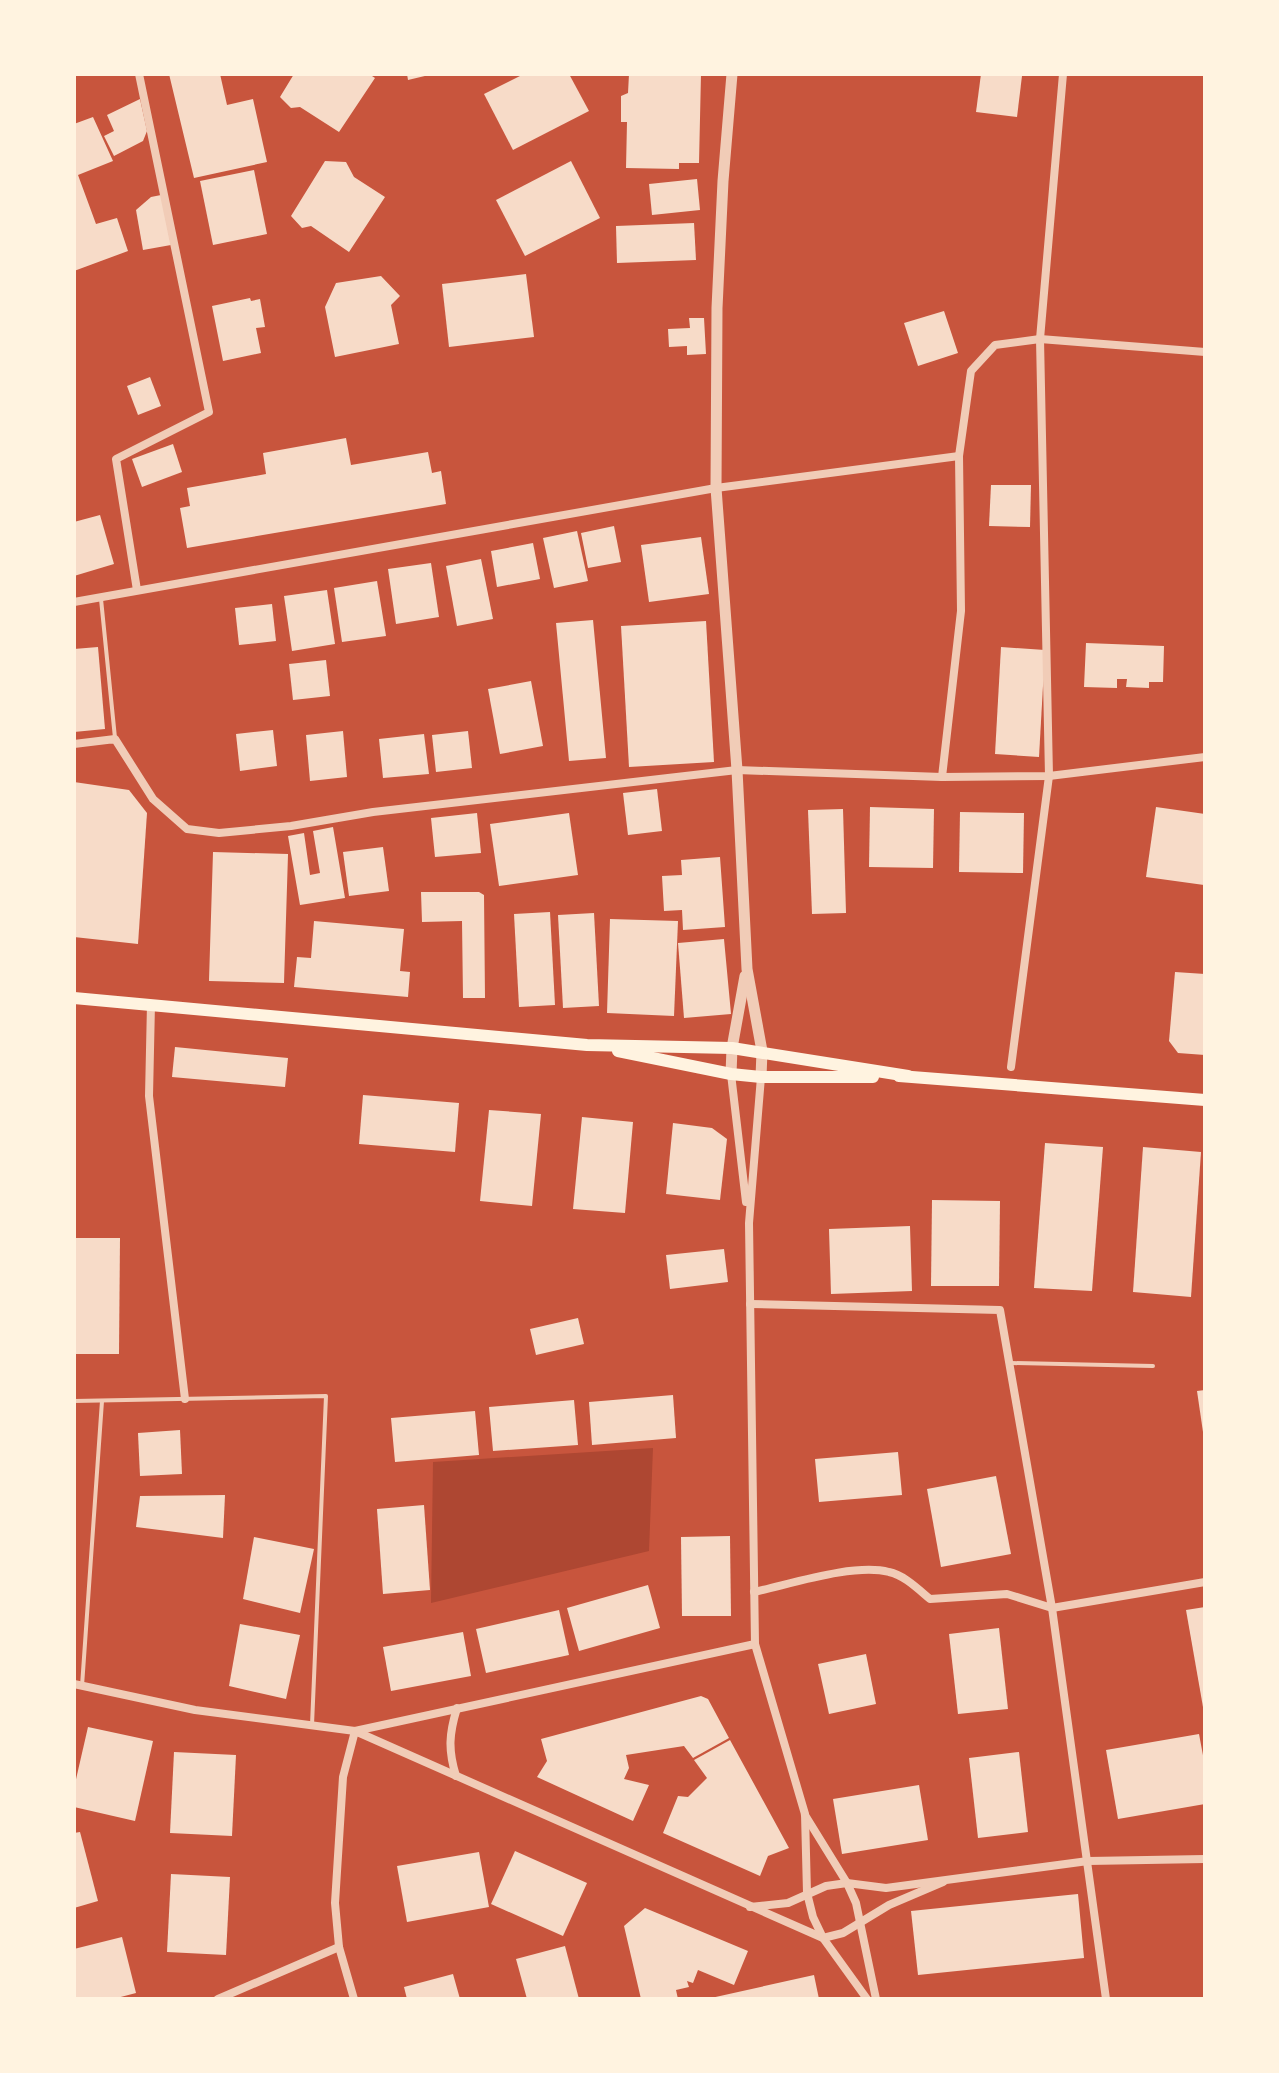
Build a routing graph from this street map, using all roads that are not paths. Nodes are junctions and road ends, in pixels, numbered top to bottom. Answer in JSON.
{"nodes":[{"id":1,"x":139,"y":74,"type":"edge"},
{"id":2,"x":732,"y":74,"type":"edge"},
{"id":3,"x":1063,"y":74,"type":"edge"},
{"id":4,"x":1040,"y":339,"type":"junction"},
{"id":5,"x":1205,"y":352,"type":"edge"},
{"id":6,"x":959,"y":456,"type":"junction"},
{"id":7,"x":716,"y":488,"type":"junction"},
{"id":8,"x":137,"y":590,"type":"junction"},
{"id":9,"x":101,"y":597,"type":"junction"},
{"id":10,"x":74,"y":602,"type":"edge"},
{"id":11,"x":115,"y":739,"type":"junction"},
{"id":12,"x":74,"y":744,"type":"edge"},
{"id":13,"x":1205,"y":757,"type":"edge"},
{"id":14,"x":737,"y":770,"type":"junction"},
{"id":15,"x":1049,"y":776,"type":"junction"},
{"id":16,"x":942,"y":777,"type":"junction"},
{"id":17,"x":747,"y":969,"type":"junction"},
{"id":18,"x":74,"y":998,"type":"edge"},
{"id":19,"x":151,"y":1004,"type":"junction"},
{"id":20,"x":587,"y":1045,"type":"junction"},
{"id":21,"x":732,"y":1048,"type":"junction"},
{"id":22,"x":762,"y":1051,"type":"junction"},
{"id":23,"x":1011,"y":1067,"type":"dead end"},
{"id":24,"x":731,"y":1074,"type":"junction"},
{"id":25,"x":908,"y":1076,"type":"junction"},
{"id":26,"x":761,"y":1077,"type":"junction"},
{"id":27,"x":1205,"y":1100,"type":"edge"},
{"id":28,"x":749,"y":1223,"type":"junction"},
{"id":29,"x":750,"y":1304,"type":"junction"},
{"id":30,"x":1009,"y":1363,"type":"junction"},
{"id":31,"x":1153,"y":1366,"type":"dead end"},
{"id":32,"x":185,"y":1399,"type":"junction"},
{"id":33,"x":74,"y":1401,"type":"edge"},
{"id":34,"x":102,"y":1401,"type":"junction"},
{"id":35,"x":1205,"y":1582,"type":"edge"},
{"id":36,"x":754,"y":1592,"type":"junction"},
{"id":37,"x":1052,"y":1608,"type":"junction"},
{"id":38,"x":755,"y":1644,"type":"junction"},
{"id":39,"x":78,"y":1685,"type":"edge"},
{"id":40,"x":457,"y":1708,"type":"junction"},
{"id":41,"x":312,"y":1727,"type":"junction"},
{"id":42,"x":355,"y":1731,"type":"junction"},
{"id":43,"x":456,"y":1776,"type":"junction"},
{"id":44,"x":805,"y":1814,"type":"junction"},
{"id":45,"x":1205,"y":1859,"type":"edge"},
{"id":46,"x":1088,"y":1861,"type":"junction"},
{"id":47,"x":943,"y":1882,"type":"junction"},
{"id":48,"x":847,"y":1883,"type":"junction"},
{"id":49,"x":807,"y":1893,"type":"junction"},
{"id":50,"x":749,"y":1907,"type":"junction"},
{"id":51,"x":861,"y":1923,"type":"junction"},
{"id":52,"x":823,"y":1938,"type":"junction"},
{"id":53,"x":339,"y":1947,"type":"junction"},
{"id":54,"x":218,"y":1999,"type":"edge"},
{"id":55,"x":354,"y":1999,"type":"edge"},
{"id":56,"x":867,"y":1999,"type":"edge"},
{"id":57,"x":876,"y":1999,"type":"edge"},
{"id":58,"x":1106,"y":1999,"type":"edge"}],
"edges":[{"from":1,"to":8,"type":"street"},
{"from":2,"to":7,"type":"street"},
{"from":3,"to":4,"type":"street"},
{"from":4,"to":5,"type":"street"},
{"from":4,"to":6,"type":"street"},
{"from":4,"to":15,"type":"street"},
{"from":6,"to":7,"type":"street"},
{"from":6,"to":16,"type":"street"},
{"from":7,"to":8,"type":"street"},
{"from":7,"to":14,"type":"street"},
{"from":8,"to":9,"type":"street"},
{"from":9,"to":10,"type":"street"},
{"from":9,"to":11,"type":"lane"},
{"from":11,"to":12,"type":"street"},
{"from":11,"to":14,"type":"street"},
{"from":13,"to":15,"type":"street"},
{"from":14,"to":16,"type":"street"},
{"from":14,"to":17,"type":"street"},
{"from":15,"to":16,"type":"street"},
{"from":15,"to":23,"type":"street"},
{"from":17,"to":21,"type":"street"},
{"from":17,"to":22,"type":"street"},
{"from":18,"to":19,"type":"main road"},
{"from":19,"to":20,"type":"main road"},
{"from":19,"to":32,"type":"street"},
{"from":20,"to":21,"type":"main road"},
{"from":20,"to":24,"type":"main road"},
{"from":21,"to":22,"type":"main road"},
{"from":21,"to":24,"type":"street"},
{"from":22,"to":25,"type":"main road"},
{"from":22,"to":26,"type":"street"},
{"from":24,"to":26,"type":"main road"},
{"from":24,"to":28,"type":"street"},
{"from":25,"to":26,"type":"main road"},
{"from":25,"to":27,"type":"main road"},
{"from":26,"to":28,"type":"street"},
{"from":28,"to":29,"type":"street"},
{"from":29,"to":30,"type":"street"},
{"from":29,"to":36,"type":"street"},
{"from":30,"to":31,"type":"lane"},
{"from":30,"to":37,"type":"street"},
{"from":32,"to":34,"type":"lane"},
{"from":32,"to":41,"type":"lane"},
{"from":33,"to":34,"type":"lane"},
{"from":34,"to":39,"type":"lane"},
{"from":35,"to":37,"type":"street"},
{"from":36,"to":37,"type":"street"},
{"from":36,"to":38,"type":"street"},
{"from":37,"to":46,"type":"street"},
{"from":38,"to":40,"type":"street"},
{"from":38,"to":44,"type":"street"},
{"from":39,"to":41,"type":"street"},
{"from":40,"to":42,"type":"street"},
{"from":40,"to":43,"type":"street"},
{"from":41,"to":42,"type":"street"},
{"from":42,"to":43,"type":"street"},
{"from":42,"to":53,"type":"street"},
{"from":43,"to":50,"type":"street"},
{"from":44,"to":48,"type":"street"},
{"from":44,"to":49,"type":"street"},
{"from":45,"to":46,"type":"street"},
{"from":46,"to":47,"type":"street"},
{"from":46,"to":58,"type":"street"},
{"from":47,"to":48,"type":"street"},
{"from":47,"to":51,"type":"street"},
{"from":48,"to":49,"type":"street"},
{"from":48,"to":51,"type":"street"},
{"from":49,"to":50,"type":"street"},
{"from":49,"to":52,"type":"street"},
{"from":50,"to":52,"type":"street"},
{"from":51,"to":52,"type":"street"},
{"from":51,"to":57,"type":"street"},
{"from":52,"to":56,"type":"street"},
{"from":53,"to":54,"type":"street"},
{"from":53,"to":55,"type":"street"}]}
